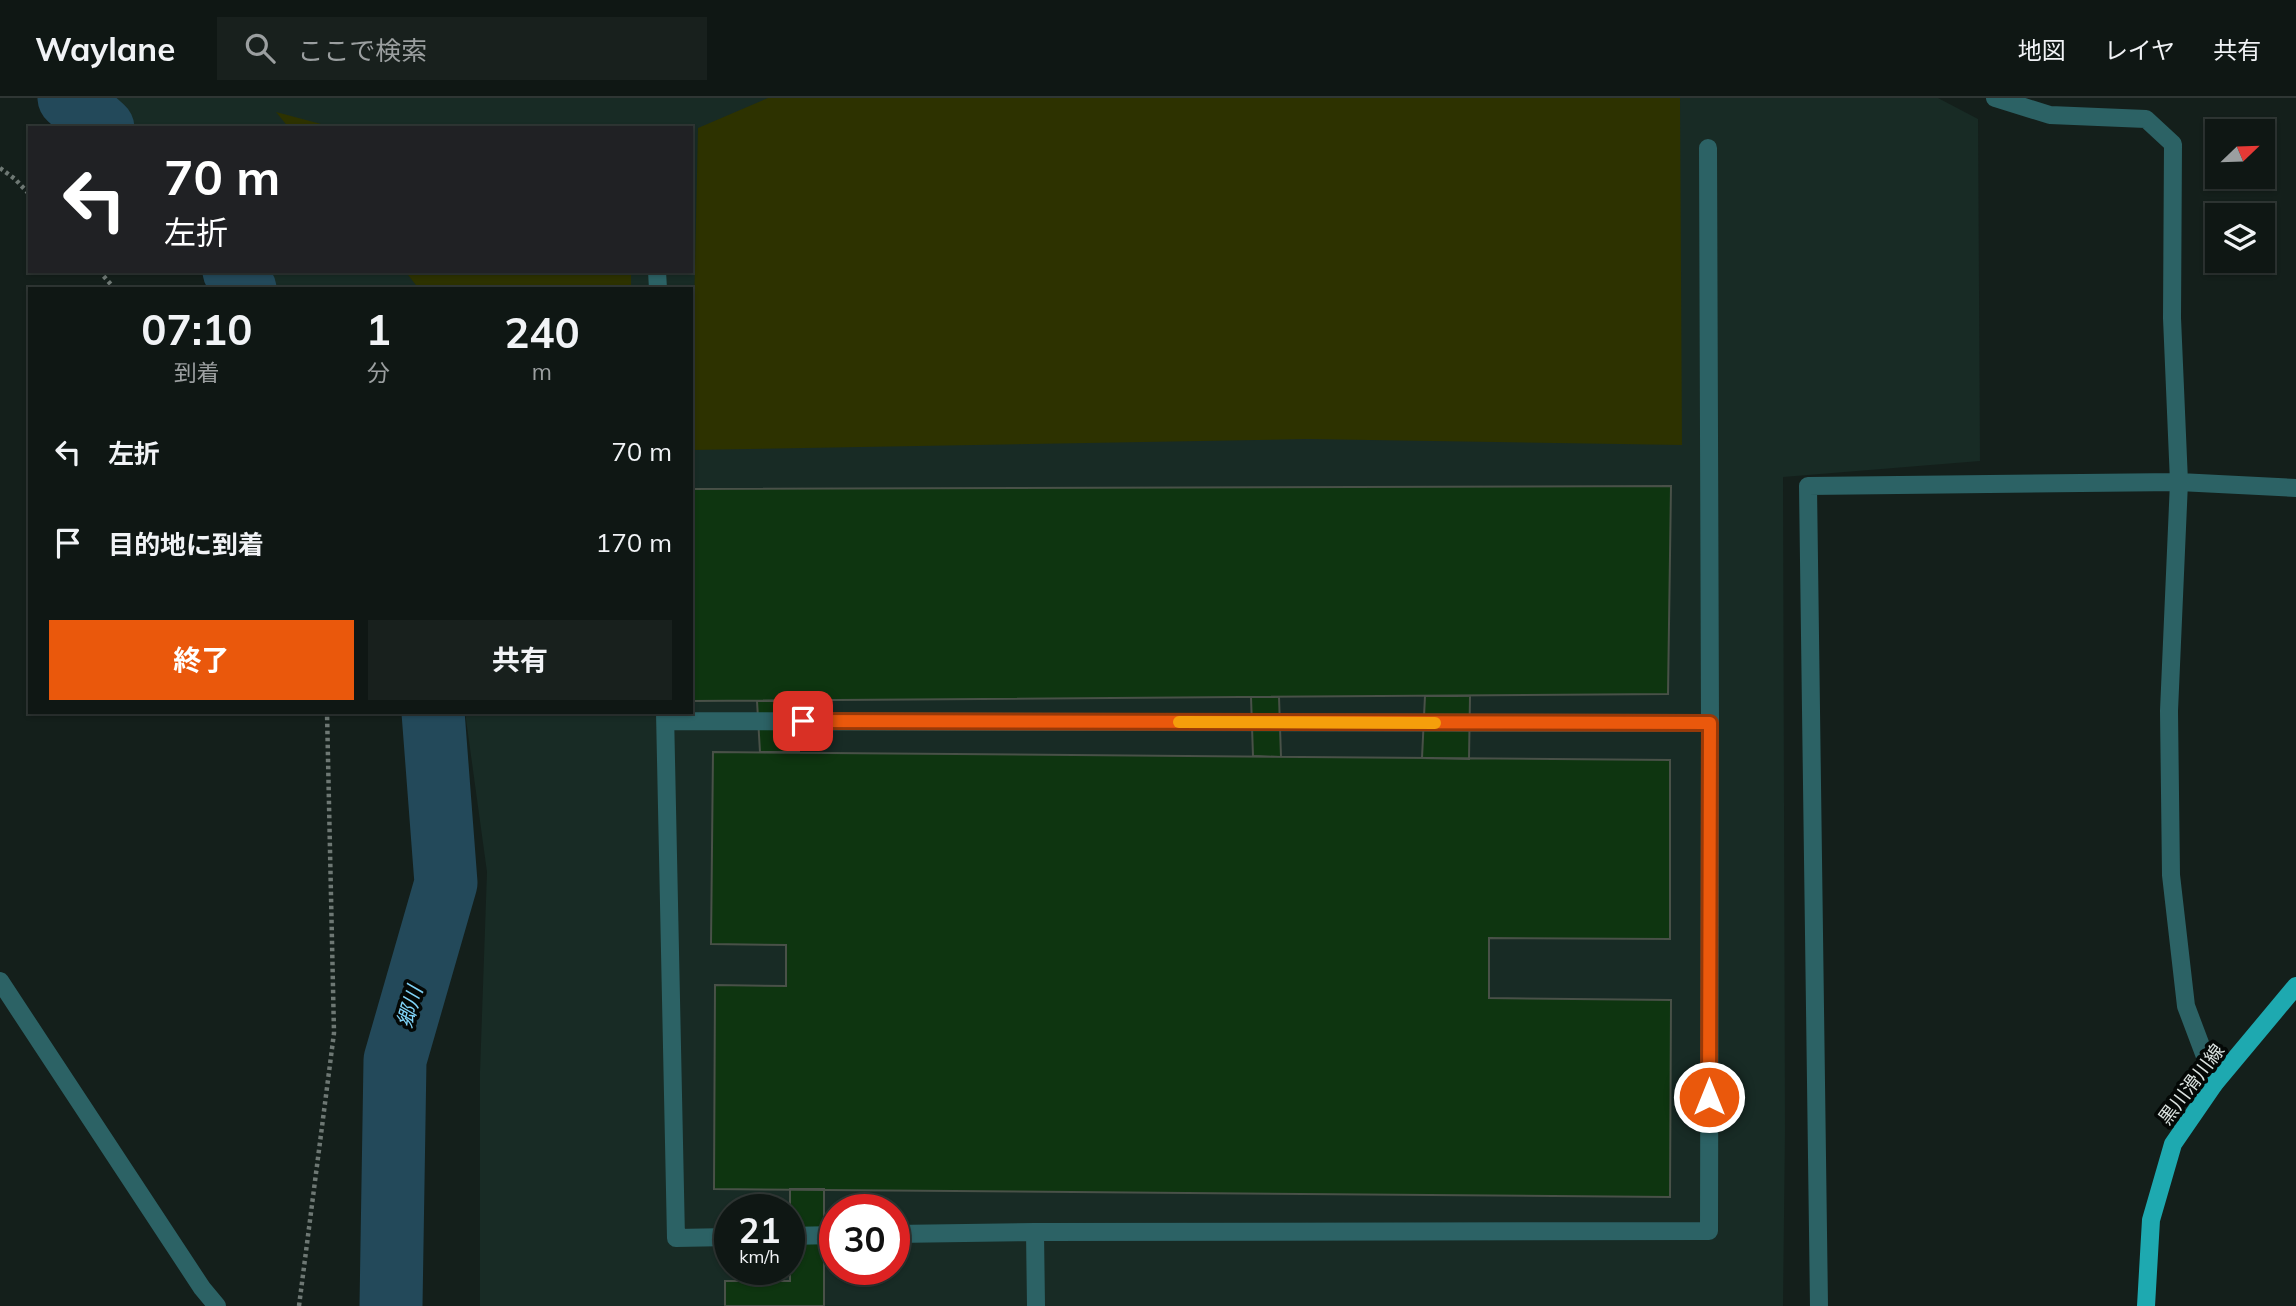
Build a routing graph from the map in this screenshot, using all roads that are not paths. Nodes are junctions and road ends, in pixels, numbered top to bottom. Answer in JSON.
{"nodes":[{"id":1,"x":1995,"y":98,"type":"edge"},
{"id":2,"x":1708,"y":148,"type":"dead end"},
{"id":3,"x":2179,"y":482,"type":"junction"},
{"id":4,"x":2296,"y":488,"type":"edge"},
{"id":5,"x":665,"y":716,"type":"edge"},
{"id":6,"x":1710,"y":723,"type":"junction"},
{"id":7,"x":0,"y":981,"type":"edge"},
{"id":8,"x":2296,"y":986,"type":"edge"},
{"id":9,"x":2215,"y":1083,"type":"junction"},
{"id":10,"x":1035,"y":1232,"type":"junction"},
{"id":11,"x":910,"y":1234,"type":"edge"},
{"id":12,"x":714,"y":1237,"type":"edge"},
{"id":13,"x":217,"y":1306,"type":"edge"},
{"id":14,"x":1036,"y":1306,"type":"edge"},
{"id":15,"x":1819,"y":1306,"type":"edge"},
{"id":16,"x":2146,"y":1306,"type":"edge"}],
"edges":[{"from":1,"to":3,"type":"street"},
{"from":2,"to":6,"type":"street"},
{"from":3,"to":4,"type":"street"},
{"from":3,"to":9,"type":"street"},
{"from":3,"to":15,"type":"street"},
{"from":5,"to":6,"type":"street"},
{"from":5,"to":12,"type":"street"},
{"from":6,"to":10,"type":"street"},
{"from":7,"to":13,"type":"street"},
{"from":8,"to":9,"type":"main road","name":"黒川滑川線"},
{"from":9,"to":16,"type":"main road","name":"黒川滑川線"},
{"from":10,"to":11,"type":"street"},
{"from":10,"to":14,"type":"street"}]}
